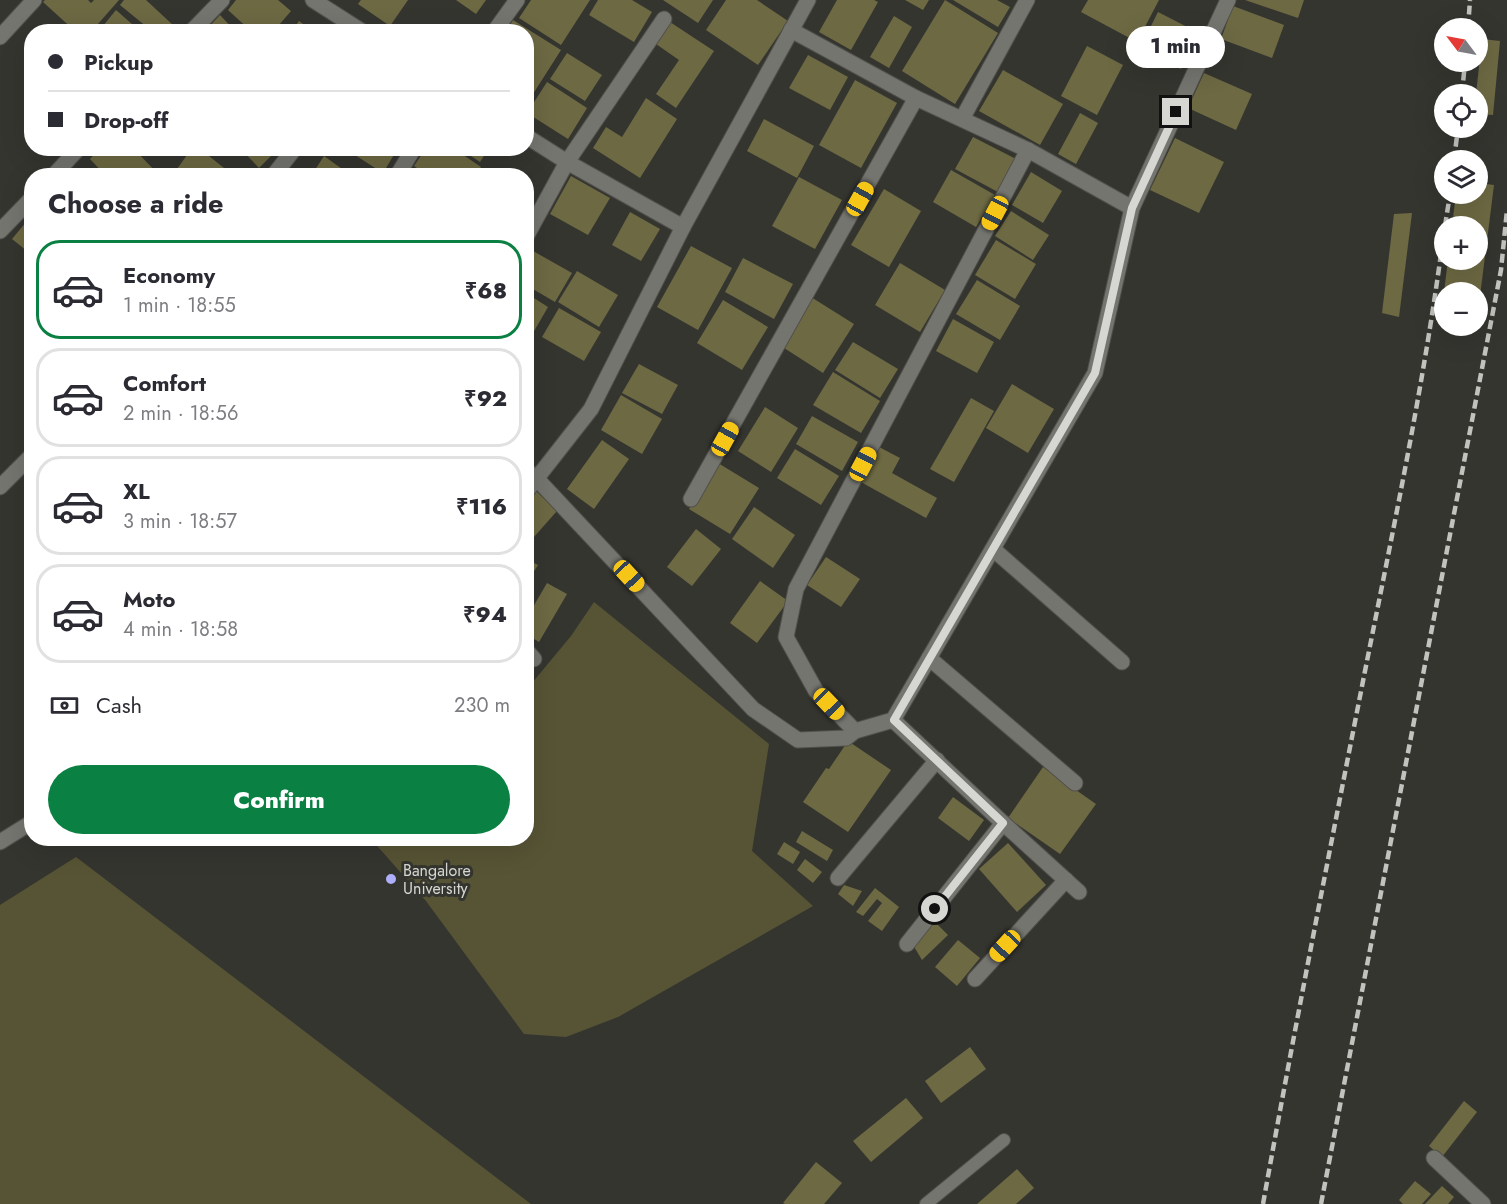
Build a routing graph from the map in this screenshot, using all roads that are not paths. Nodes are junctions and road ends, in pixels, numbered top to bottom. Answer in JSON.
{"nodes":[{"id":1,"x":34,"y":0,"type":"edge"},
{"id":2,"x":222,"y":0,"type":"edge"},
{"id":3,"x":313,"y":0,"type":"edge"},
{"id":4,"x":517,"y":0,"type":"edge"},
{"id":5,"x":808,"y":0,"type":"edge"},
{"id":6,"x":1027,"y":0,"type":"edge"},
{"id":7,"x":1228,"y":0,"type":"edge"},
{"id":8,"x":664,"y":20,"type":"dead end"},
{"id":9,"x":199,"y":24,"type":"edge"},
{"id":10,"x":350,"y":24,"type":"edge"},
{"id":11,"x":500,"y":24,"type":"edge"},
{"id":12,"x":791,"y":30,"type":"junction"},
{"id":13,"x":0,"y":37,"type":"edge"},
{"id":14,"x":916,"y":98,"type":"junction"},
{"id":15,"x":962,"y":118,"type":"junction"},
{"id":16,"x":534,"y":141,"type":"edge"},
{"id":17,"x":1028,"y":150,"type":"junction"},
{"id":18,"x":72,"y":156,"type":"edge"},
{"id":19,"x":289,"y":156,"type":"edge"},
{"id":20,"x":567,"y":162,"type":"junction"},
{"id":21,"x":60,"y":168,"type":"edge"},
{"id":22,"x":280,"y":168,"type":"edge"},
{"id":23,"x":24,"y":206,"type":"edge"},
{"id":24,"x":1132,"y":208,"type":"junction"},
{"id":25,"x":534,"y":222,"type":"edge"},
{"id":26,"x":683,"y":226,"type":"junction"},
{"id":27,"x":0,"y":231,"type":"edge"},
{"id":28,"x":24,"y":463,"type":"edge"},
{"id":29,"x":534,"y":472,"type":"edge"},
{"id":30,"x":534,"y":476,"type":"edge"},
{"id":31,"x":0,"y":487,"type":"edge"},
{"id":32,"x":692,"y":499,"type":"dead end"},
{"id":33,"x":993,"y":549,"type":"junction"},
{"id":34,"x":929,"y":658,"type":"junction"},
{"id":35,"x":1122,"y":662,"type":"dead end"},
{"id":36,"x":894,"y":720,"type":"junction"},
{"id":37,"x":855,"y":731,"type":"junction"},
{"id":38,"x":937,"y":760,"type":"junction"},
{"id":39,"x":1075,"y":783,"type":"dead end"},
{"id":40,"x":1003,"y":823,"type":"junction"},
{"id":41,"x":24,"y":827,"type":"edge"},
{"id":42,"x":0,"y":842,"type":"edge"},
{"id":43,"x":838,"y":878,"type":"dead end"},
{"id":44,"x":1066,"y":880,"type":"junction"},
{"id":45,"x":1079,"y":892,"type":"dead end"},
{"id":46,"x":907,"y":944,"type":"dead end"},
{"id":47,"x":975,"y":979,"type":"dead end"},
{"id":48,"x":1004,"y":1140,"type":"dead end"},
{"id":49,"x":1434,"y":1158,"type":"dead end"},
{"id":50,"x":926,"y":1204,"type":"edge"},
{"id":51,"x":1483,"y":1204,"type":"edge"}],
"edges":[{"from":1,"to":13,"type":"street"},
{"from":2,"to":9,"type":"street"},
{"from":3,"to":10,"type":"street"},
{"from":4,"to":11,"type":"street"},
{"from":5,"to":12,"type":"street"},
{"from":6,"to":15,"type":"street"},
{"from":7,"to":24,"type":"street"},
{"from":8,"to":20,"type":"street"},
{"from":12,"to":14,"type":"street"},
{"from":12,"to":26,"type":"street"},
{"from":14,"to":15,"type":"street"},
{"from":14,"to":32,"type":"street"},
{"from":15,"to":17,"type":"street"},
{"from":16,"to":20,"type":"street"},
{"from":17,"to":24,"type":"street"},
{"from":17,"to":37,"type":"street"},
{"from":18,"to":21,"type":"street"},
{"from":19,"to":22,"type":"street"},
{"from":20,"to":25,"type":"street"},
{"from":20,"to":26,"type":"street"},
{"from":23,"to":27,"type":"street"},
{"from":24,"to":33,"type":"street"},
{"from":26,"to":29,"type":"street"},
{"from":28,"to":31,"type":"street"},
{"from":30,"to":37,"type":"street"},
{"from":33,"to":34,"type":"street"},
{"from":33,"to":35,"type":"street"},
{"from":34,"to":36,"type":"street"},
{"from":34,"to":39,"type":"street"},
{"from":36,"to":37,"type":"street"},
{"from":36,"to":38,"type":"street"},
{"from":38,"to":40,"type":"street"},
{"from":38,"to":43,"type":"street"},
{"from":40,"to":44,"type":"street"},
{"from":40,"to":46,"type":"street"},
{"from":41,"to":42,"type":"street"},
{"from":44,"to":45,"type":"street"},
{"from":44,"to":47,"type":"street"},
{"from":48,"to":50,"type":"lane"},
{"from":49,"to":51,"type":"street"}]}
